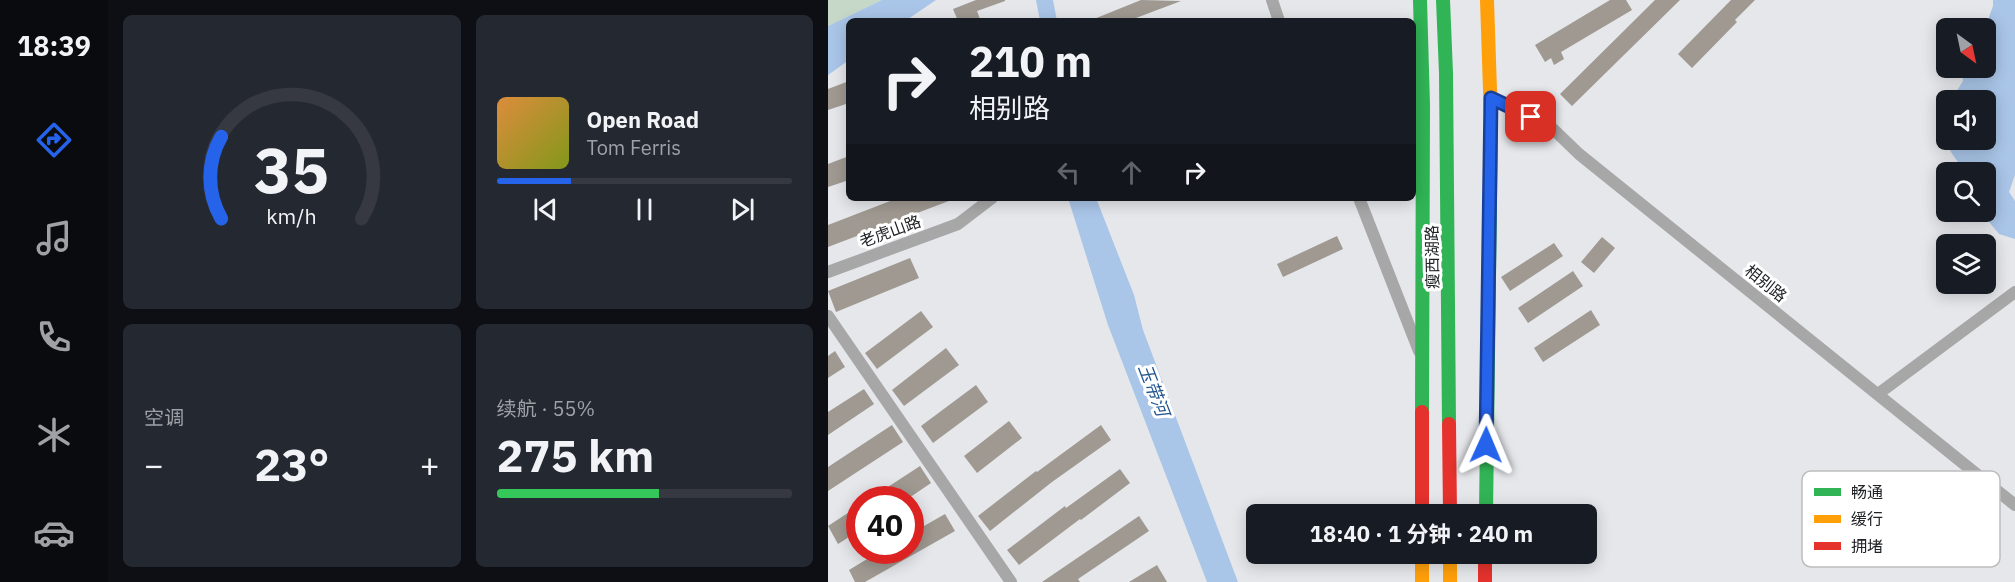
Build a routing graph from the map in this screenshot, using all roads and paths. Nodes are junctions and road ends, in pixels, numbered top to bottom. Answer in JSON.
{"nodes":[{"id":1,"x":1272,"y":0,"type":"edge"},
{"id":2,"x":1420,"y":0,"type":"edge"},
{"id":3,"x":1443,"y":0,"type":"edge"},
{"id":4,"x":1454,"y":0,"type":"edge"},
{"id":5,"x":1487,"y":0,"type":"edge"},
{"id":6,"x":1278,"y":18,"type":"edge"},
{"id":7,"x":1491,"y":98,"type":"junction"},
{"id":8,"x":988,"y":201,"type":"edge"},
{"id":9,"x":1360,"y":201,"type":"edge"},
{"id":10,"x":828,"y":272,"type":"edge"},
{"id":11,"x":2015,"y":292,"type":"edge"},
{"id":12,"x":828,"y":316,"type":"edge"},
{"id":13,"x":1421,"y":357,"type":"junction"},
{"id":14,"x":1878,"y":394,"type":"junction"},
{"id":15,"x":1973,"y":471,"type":"edge"},
{"id":16,"x":2000,"y":493,"type":"edge"},
{"id":17,"x":1422,"y":504,"type":"edge"},
{"id":18,"x":1450,"y":504,"type":"edge"},
{"id":19,"x":1460,"y":504,"type":"edge"},
{"id":20,"x":1485,"y":504,"type":"edge"},
{"id":21,"x":2015,"y":505,"type":"edge"},
{"id":22,"x":1422,"y":564,"type":"edge"},
{"id":23,"x":1450,"y":564,"type":"edge"},
{"id":24,"x":1460,"y":564,"type":"edge"},
{"id":25,"x":1485,"y":564,"type":"edge"},
{"id":26,"x":1011,"y":582,"type":"edge"},
{"id":27,"x":1422,"y":582,"type":"edge"},
{"id":28,"x":1450,"y":582,"type":"edge"},
{"id":29,"x":1460,"y":582,"type":"edge"},
{"id":30,"x":1485,"y":582,"type":"edge"}],
"edges":[{"from":1,"to":6,"type":"street"},
{"from":2,"to":13,"type":"street"},
{"from":3,"to":18,"type":"street","name":"瘦西湖路"},
{"from":4,"to":19,"type":"street","name":"瘦西湖路"},
{"from":5,"to":7,"type":"street"},
{"from":7,"to":14,"type":"street","name":"相别路"},
{"from":7,"to":20,"type":"street"},
{"from":8,"to":10,"type":"street","name":"老虎山路"},
{"from":9,"to":13,"type":"street"},
{"from":11,"to":14,"type":"street"},
{"from":12,"to":26,"type":"street"},
{"from":13,"to":17,"type":"street"},
{"from":14,"to":15,"type":"street","name":"相别路"},
{"from":16,"to":21,"type":"street","name":"相别路"},
{"from":22,"to":27,"type":"street"},
{"from":23,"to":28,"type":"street"},
{"from":24,"to":29,"type":"street"},
{"from":25,"to":30,"type":"street"}]}
